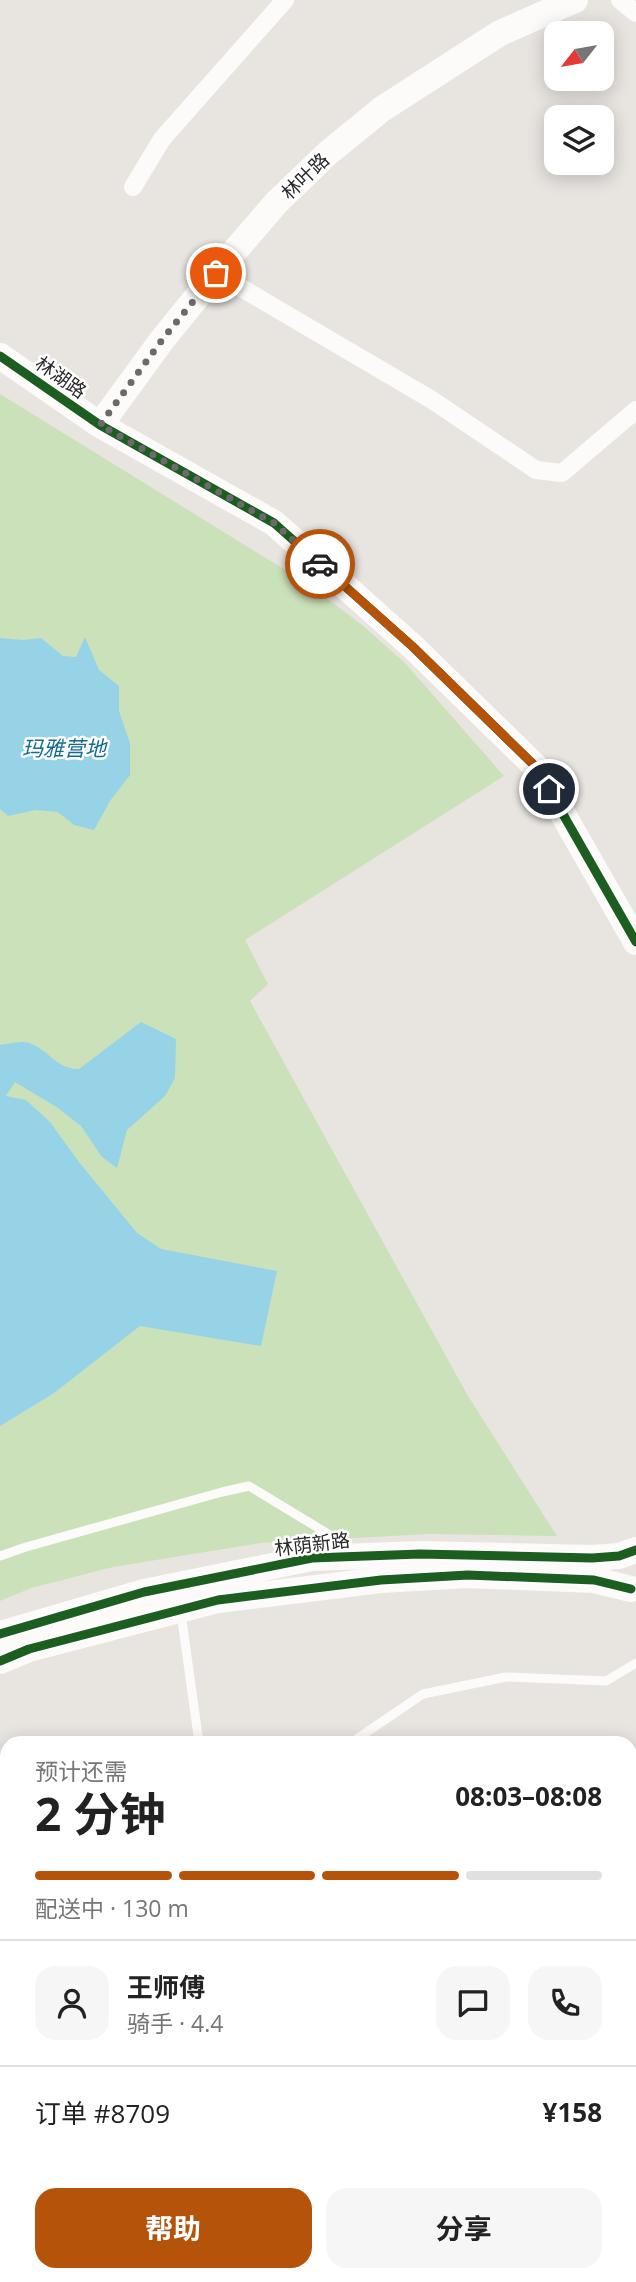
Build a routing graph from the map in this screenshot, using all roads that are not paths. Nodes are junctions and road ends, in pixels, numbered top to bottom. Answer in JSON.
{"nodes":[{"id":1,"x":285,"y":0,"type":"edge"},
{"id":2,"x":575,"y":0,"type":"edge"},
{"id":3,"x":620,"y":0,"type":"edge"},
{"id":4,"x":636,"y":13,"type":"edge"},
{"id":5,"x":133,"y":187,"type":"dead end"},
{"id":6,"x":216,"y":273,"type":"junction"},
{"id":7,"x":0,"y":356,"type":"edge"},
{"id":8,"x":636,"y":410,"type":"edge"},
{"id":9,"x":100,"y":425,"type":"junction"},
{"id":10,"x":636,"y":942,"type":"edge"},
{"id":11,"x":636,"y":1552,"type":"edge"},
{"id":12,"x":0,"y":1556,"type":"edge"},
{"id":13,"x":365,"y":1556,"type":"junction"},
{"id":14,"x":634,"y":1595,"type":"edge"},
{"id":15,"x":180,"y":1610,"type":"junction"},
{"id":16,"x":0,"y":1634,"type":"edge"},
{"id":17,"x":0,"y":1661,"type":"edge"},
{"id":18,"x":636,"y":1663,"type":"edge"},
{"id":19,"x":197,"y":1724,"type":"junction"},
{"id":20,"x":198,"y":1736,"type":"edge"},
{"id":21,"x":203,"y":1736,"type":"edge"},
{"id":22,"x":361,"y":1736,"type":"edge"}],
"edges":[{"from":1,"to":5,"type":"street"},
{"from":2,"to":6,"type":"street","name":"林叶路"},
{"from":3,"to":4,"type":"street"},
{"from":6,"to":8,"type":"street"},
{"from":6,"to":9,"type":"street","name":"林叶路"},
{"from":7,"to":9,"type":"street","name":"林湖路"},
{"from":9,"to":10,"type":"street","name":"林湖路"},
{"from":11,"to":13,"type":"street","name":"林荫新路"},
{"from":11,"to":14,"type":"street","name":"林荫新路"},
{"from":12,"to":13,"type":"lane"},
{"from":13,"to":16,"type":"street","name":"林荫新路"},
{"from":14,"to":15,"type":"street","name":"林荫新路"},
{"from":15,"to":17,"type":"street","name":"林荫新路"},
{"from":15,"to":19,"type":"lane"},
{"from":18,"to":22,"type":"lane"},
{"from":19,"to":20,"type":"lane"},
{"from":19,"to":21,"type":"lane"}]}
